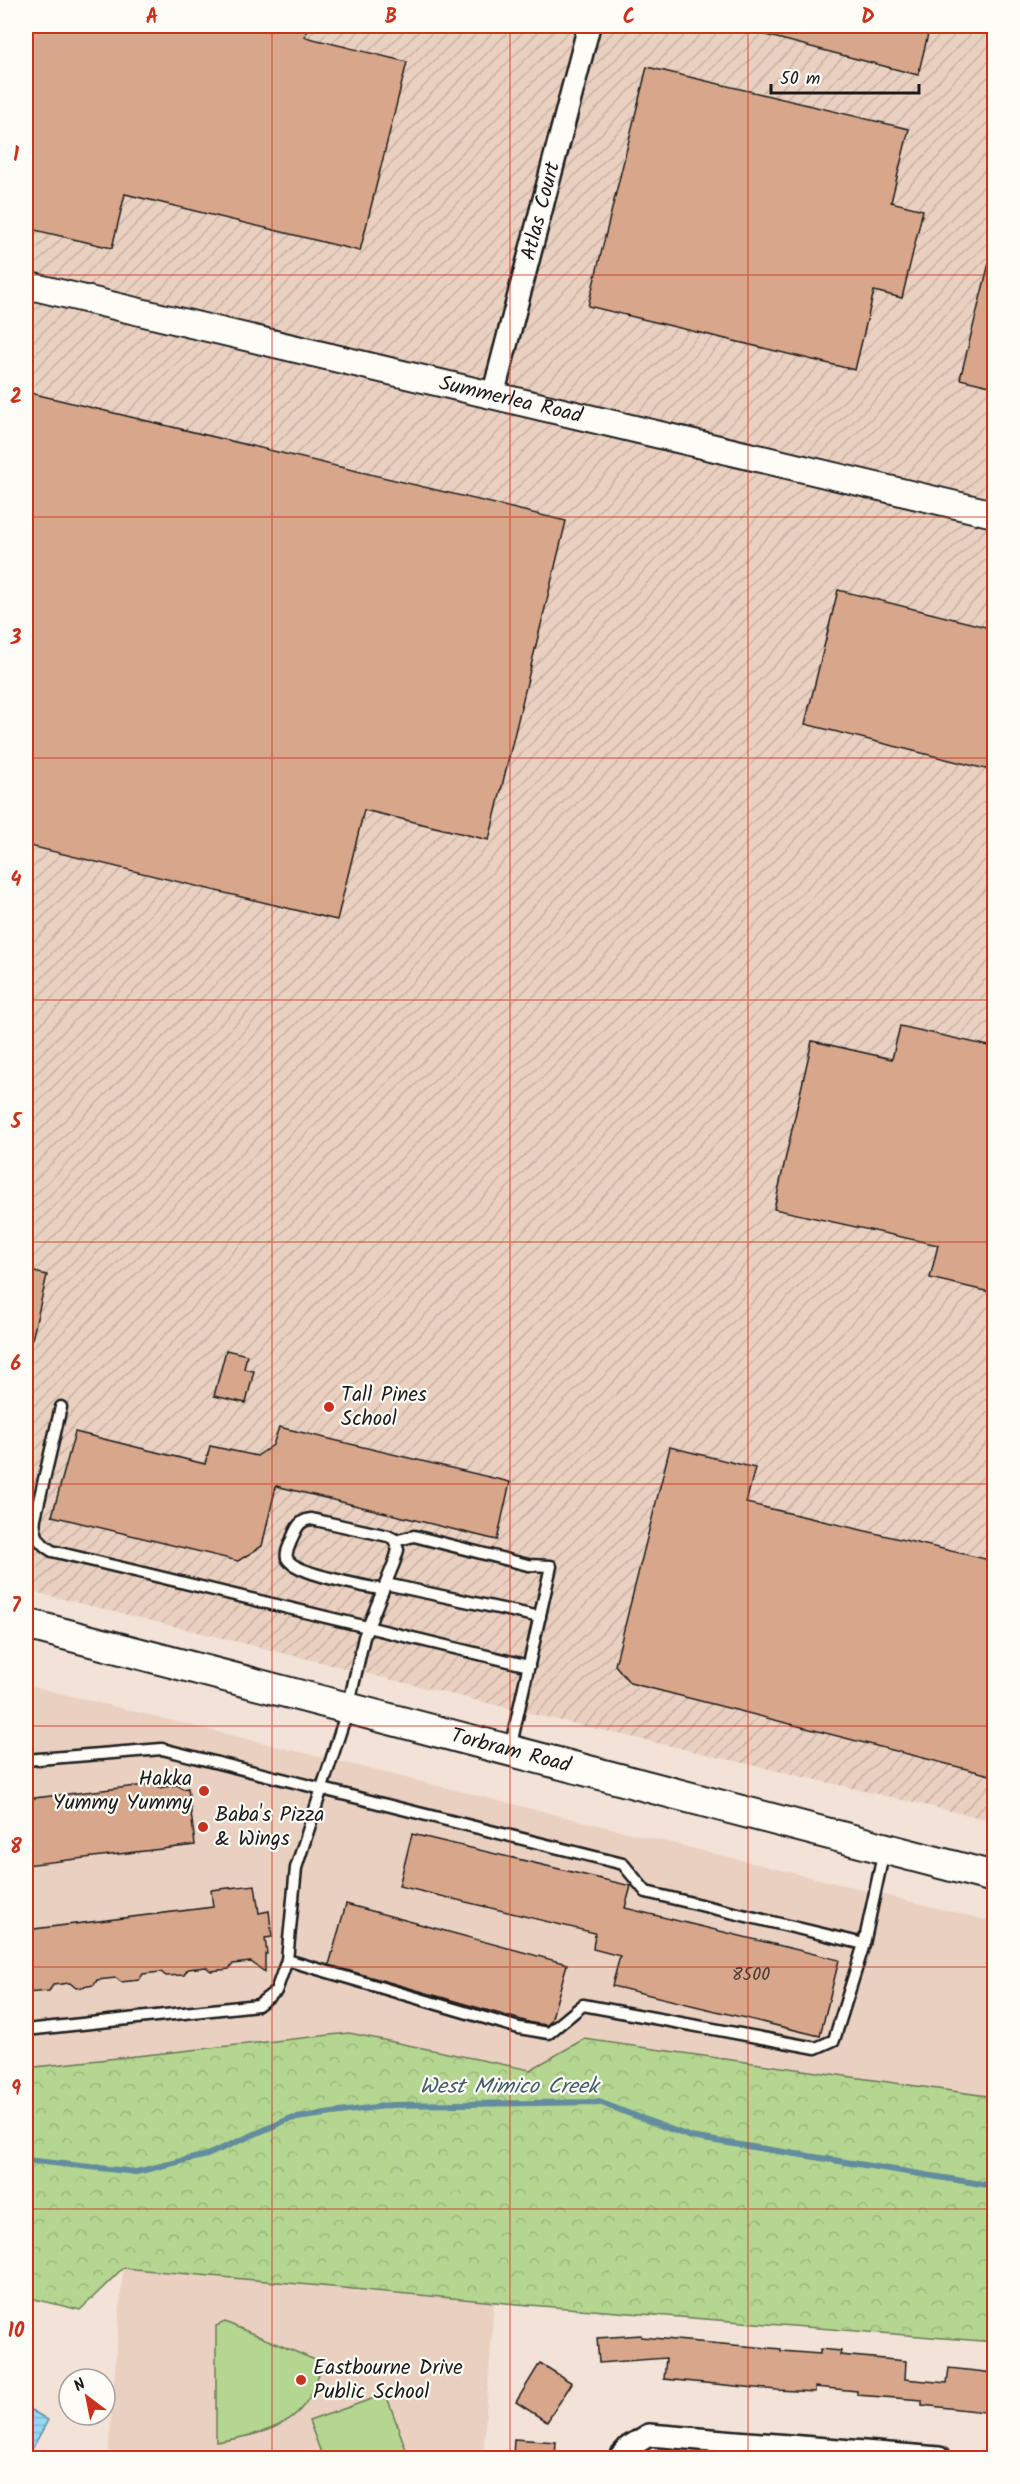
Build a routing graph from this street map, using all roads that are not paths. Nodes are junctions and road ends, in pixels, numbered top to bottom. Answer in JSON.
{"nodes":[{"id":1,"x":589,"y":26,"type":"edge"},
{"id":2,"x":26,"y":285,"type":"edge"},
{"id":3,"x":493,"y":395,"type":"junction"},
{"id":4,"x":994,"y":514,"type":"edge"},
{"id":5,"x":61,"y":1407,"type":"dead end"},
{"id":6,"x":395,"y":1541,"type":"junction"},
{"id":7,"x":384,"y":1587,"type":"junction"},
{"id":8,"x":540,"y":1617,"type":"junction"},
{"id":9,"x":26,"y":1624,"type":"edge"},
{"id":10,"x":368,"y":1628,"type":"junction"},
{"id":11,"x":529,"y":1666,"type":"junction"},
{"id":12,"x":348,"y":1708,"type":"junction"},
{"id":13,"x":510,"y":1750,"type":"junction"},
{"id":14,"x":26,"y":1760,"type":"edge"},
{"id":15,"x":321,"y":1790,"type":"junction"},
{"id":16,"x":885,"y":1848,"type":"junction"},
{"id":17,"x":994,"y":1877,"type":"edge"},
{"id":18,"x":864,"y":1944,"type":"junction"},
{"id":19,"x":287,"y":1960,"type":"junction"},
{"id":20,"x":26,"y":2030,"type":"edge"},
{"id":21,"x":875,"y":2455,"type":"edge"},
{"id":22,"x":619,"y":2458,"type":"edge"},
{"id":23,"x":939,"y":2458,"type":"edge"}],
"edges":[{"from":1,"to":3,"type":"street","name":"Atlas Court"},
{"from":2,"to":3,"type":"street","name":"Summerlea Road"},
{"from":3,"to":4,"type":"street","name":"Summerlea Road"},
{"from":5,"to":10,"type":"lane"},
{"from":6,"to":7,"type":"lane"},
{"from":6,"to":7,"type":"lane"},
{"from":6,"to":8,"type":"lane"},
{"from":7,"to":8,"type":"lane"},
{"from":7,"to":10,"type":"lane"},
{"from":8,"to":11,"type":"lane"},
{"from":9,"to":12,"type":"main road","name":"Torbram Road"},
{"from":10,"to":11,"type":"lane"},
{"from":10,"to":12,"type":"lane"},
{"from":11,"to":13,"type":"lane"},
{"from":12,"to":13,"type":"main road","name":"Torbram Road"},
{"from":12,"to":15,"type":"lane"},
{"from":13,"to":16,"type":"main road","name":"Torbram Road"},
{"from":14,"to":15,"type":"lane"},
{"from":15,"to":18,"type":"lane"},
{"from":15,"to":19,"type":"lane"},
{"from":16,"to":17,"type":"main road","name":"Torbram Road"},
{"from":16,"to":18,"type":"lane"},
{"from":18,"to":19,"type":"lane"},
{"from":19,"to":20,"type":"lane"},
{"from":21,"to":22,"type":"street"},
{"from":21,"to":23,"type":"street"}]}
